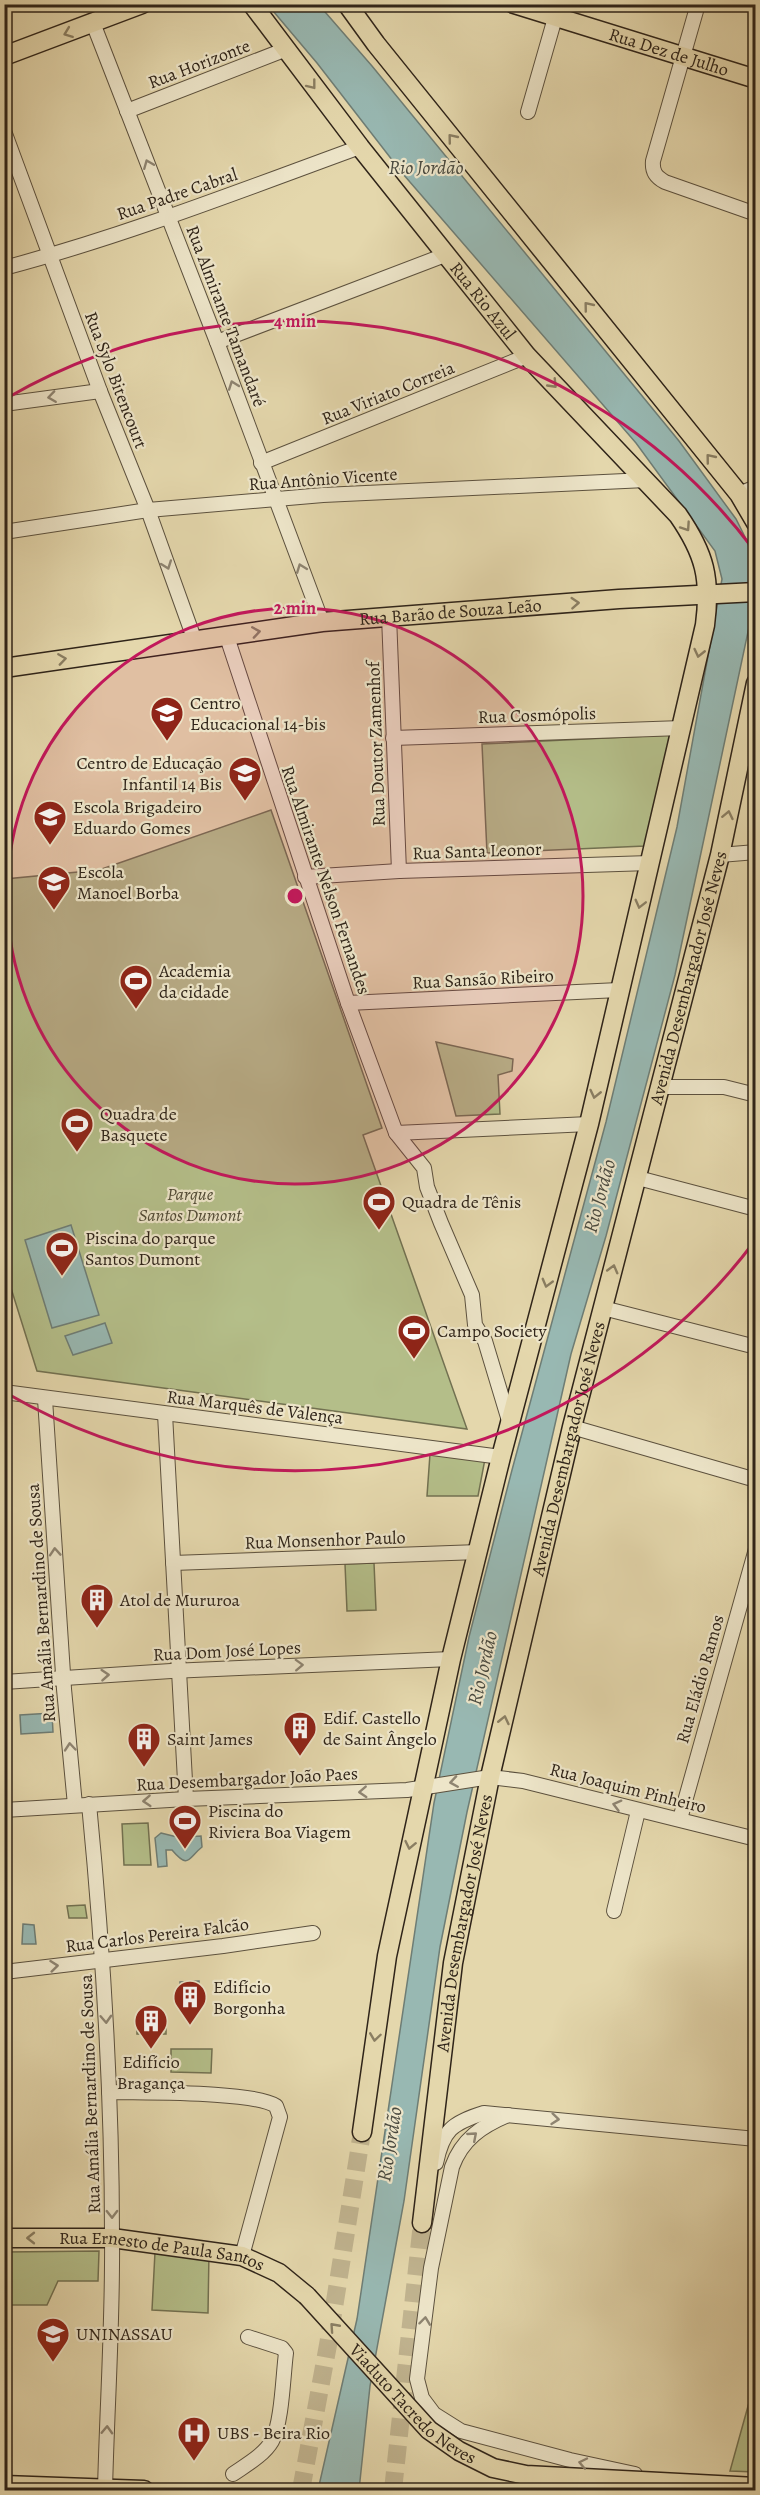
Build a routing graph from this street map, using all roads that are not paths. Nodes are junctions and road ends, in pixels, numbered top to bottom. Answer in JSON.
{"nodes":[{"id":1,"x":142,"y":4,"type":"edge"},
{"id":2,"x":252,"y":4,"type":"edge"},
{"id":3,"x":347,"y":4,"type":"edge"},
{"id":4,"x":514,"y":4,"type":"edge"},
{"id":5,"x":698,"y":4,"type":"edge"},
{"id":6,"x":558,"y":10,"type":"edge"},
{"id":7,"x":93,"y":23,"type":"junction"},
{"id":8,"x":284,"y":50,"type":"junction"},
{"id":9,"x":4,"y":56,"type":"edge"},
{"id":10,"x":683,"y":58,"type":"junction"},
{"id":11,"x":756,"y":79,"type":"edge"},
{"id":12,"x":127,"y":111,"type":"junction"},
{"id":13,"x":528,"y":112,"type":"dead end"},
{"id":14,"x":4,"y":131,"type":"edge"},
{"id":15,"x":360,"y":147,"type":"junction"},
{"id":16,"x":756,"y":214,"type":"edge"},
{"id":17,"x":169,"y":217,"type":"junction"},
{"id":18,"x":445,"y":255,"type":"junction"},
{"id":19,"x":52,"y":256,"type":"junction"},
{"id":20,"x":4,"y":268,"type":"edge"},
{"id":21,"x":217,"y":342,"type":"junction"},
{"id":22,"x":527,"y":356,"type":"junction"},
{"id":23,"x":100,"y":391,"type":"junction"},
{"id":24,"x":4,"y":404,"type":"edge"},
{"id":25,"x":261,"y":463,"type":"junction"},
{"id":26,"x":646,"y":480,"type":"junction"},
{"id":27,"x":747,"y":491,"type":"edge"},
{"id":28,"x":275,"y":499,"type":"junction"},
{"id":29,"x":148,"y":510,"type":"junction"},
{"id":30,"x":756,"y":523,"type":"edge"},
{"id":31,"x":4,"y":532,"type":"edge"},
{"id":32,"x":756,"y":592,"type":"edge"},
{"id":33,"x":713,"y":595,"type":"junction"},
{"id":34,"x":389,"y":616,"type":"junction"},
{"id":35,"x":322,"y":622,"type":"junction"},
{"id":36,"x":227,"y":637,"type":"junction"},
{"id":37,"x":195,"y":641,"type":"junction"},
{"id":38,"x":4,"y":668,"type":"edge"},
{"id":39,"x":756,"y":683,"type":"edge"},
{"id":40,"x":751,"y":723,"type":"edge"},
{"id":41,"x":682,"y":728,"type":"junction"},
{"id":42,"x":393,"y":738,"type":"junction"},
{"id":43,"x":756,"y":852,"type":"edge"},
{"id":44,"x":720,"y":855,"type":"junction"},
{"id":45,"x":650,"y":863,"type":"junction"},
{"id":46,"x":399,"y":871,"type":"junction"},
{"id":47,"x":305,"y":878,"type":"junction"},
{"id":48,"x":619,"y":990,"type":"junction"},
{"id":49,"x":348,"y":1003,"type":"junction"},
{"id":50,"x":661,"y":1088,"type":"junction"},
{"id":51,"x":756,"y":1095,"type":"edge"},
{"id":52,"x":589,"y":1124,"type":"junction"},
{"id":53,"x":396,"y":1133,"type":"junction"},
{"id":54,"x":638,"y":1178,"type":"junction"},
{"id":55,"x":756,"y":1209,"type":"edge"},
{"id":56,"x":603,"y":1308,"type":"junction"},
{"id":57,"x":756,"y":1347,"type":"edge"},
{"id":58,"x":4,"y":1392,"type":"edge"},
{"id":59,"x":45,"y":1399,"type":"junction"},
{"id":60,"x":165,"y":1414,"type":"junction"},
{"id":61,"x":510,"y":1424,"type":"junction"},
{"id":62,"x":572,"y":1427,"type":"junction"},
{"id":63,"x":501,"y":1457,"type":"junction"},
{"id":64,"x":756,"y":1480,"type":"edge"},
{"id":65,"x":756,"y":1549,"type":"edge"},
{"id":66,"x":478,"y":1552,"type":"junction"},
{"id":67,"x":173,"y":1563,"type":"junction"},
{"id":68,"x":749,"y":1595,"type":"edge"},
{"id":69,"x":451,"y":1659,"type":"junction"},
{"id":70,"x":180,"y":1670,"type":"junction"},
{"id":71,"x":63,"y":1678,"type":"junction"},
{"id":72,"x":4,"y":1682,"type":"edge"},
{"id":73,"x":484,"y":1778,"type":"junction"},
{"id":74,"x":426,"y":1787,"type":"junction"},
{"id":75,"x":186,"y":1799,"type":"junction"},
{"id":76,"x":82,"y":1804,"type":"junction"},
{"id":77,"x":4,"y":1810,"type":"edge"},
{"id":78,"x":638,"y":1810,"type":"junction"},
{"id":79,"x":680,"y":1819,"type":"junction"},
{"id":80,"x":756,"y":1839,"type":"edge"},
{"id":81,"x":614,"y":1911,"type":"dead end"},
{"id":82,"x":313,"y":1933,"type":"dead end"},
{"id":83,"x":103,"y":1961,"type":"junction"},
{"id":84,"x":4,"y":1972,"type":"edge"},
{"id":85,"x":109,"y":2092,"type":"junction"},
{"id":86,"x":508,"y":2115,"type":"junction"},
{"id":87,"x":362,"y":2132,"type":"tunnel mouth"},
{"id":88,"x":756,"y":2139,"type":"edge"},
{"id":89,"x":423,"y":2216,"type":"joint"},
{"id":90,"x":4,"y":2238,"type":"edge"},
{"id":91,"x":112,"y":2238,"type":"junction"},
{"id":92,"x":242,"y":2256,"type":"junction"},
{"id":93,"x":307,"y":2296,"type":"joint"},
{"id":94,"x":248,"y":2337,"type":"dead end"},
{"id":95,"x":233,"y":2474,"type":"dead end"},
{"id":96,"x":4,"y":2485,"type":"edge"},
{"id":97,"x":681,"y":2485,"type":"junction"},
{"id":98,"x":756,"y":2487,"type":"edge"},
{"id":99,"x":105,"y":2490,"type":"edge"},
{"id":100,"x":144,"y":2490,"type":"edge"}],
"edges":[{"from":1,"to":7,"type":"main road"},
{"from":2,"to":8,"type":"main road","name":"Rua Rio Azul"},
{"from":27,"to":3,"type":"main road","one_way":true},
{"from":4,"to":6,"type":"main road","name":"Rua Dez de Julho"},
{"from":5,"to":10,"type":"street"},
{"from":6,"to":10,"type":"main road","name":"Rua Dez de Julho"},
{"from":6,"to":13,"type":"street"},
{"from":7,"to":9,"type":"main road","one_way":true},
{"from":7,"to":12,"type":"street","name":"Rua Almirante Tamandaré"},
{"from":8,"to":12,"type":"street","name":"Rua Horizonte"},
{"from":8,"to":15,"type":"main road","name":"Rua Rio Azul","one_way":true},
{"from":10,"to":11,"type":"main road","name":"Rua Dez de Julho"},
{"from":10,"to":16,"type":"street"},
{"from":17,"to":12,"type":"street","name":"Rua Almirante Tamandaré","one_way":true},
{"from":14,"to":19,"type":"street","name":"Rua Sylo Bitencourt"},
{"from":15,"to":17,"type":"street","name":"Rua Padre Cabral"},
{"from":15,"to":18,"type":"main road","name":"Rua Rio Azul"},
{"from":17,"to":19,"type":"street","name":"Rua Padre Cabral"},
{"from":17,"to":21,"type":"street","name":"Rua Almirante Tamandaré"},
{"from":18,"to":21,"type":"street"},
{"from":18,"to":22,"type":"main road","name":"Rua Rio Azul"},
{"from":19,"to":20,"type":"street","name":"Rua Padre Cabral"},
{"from":19,"to":23,"type":"street","name":"Rua Sylo Bitencourt"},
{"from":25,"to":21,"type":"street","name":"Rua Almirante Tamandaré","one_way":true},
{"from":22,"to":25,"type":"street","name":"Rua Viriato Correia"},
{"from":22,"to":26,"type":"main road","name":"Rua Rio Azul","one_way":true},
{"from":23,"to":24,"type":"street","one_way":true},
{"from":23,"to":29,"type":"street","name":"Rua Sylo Bitencourt"},
{"from":25,"to":28,"type":"street","name":"Rua Almirante Tamandaré"},
{"from":26,"to":28,"type":"street","name":"Rua Antônio Vicente"},
{"from":26,"to":33,"type":"main road","name":"Rua Rio Azul","one_way":true},
{"from":27,"to":30,"type":"main road"},
{"from":28,"to":29,"type":"street","name":"Rua Antônio Vicente"},
{"from":35,"to":28,"type":"street","name":"Rua Almirante Tamandaré","one_way":true},
{"from":29,"to":31,"type":"street","name":"Rua Antônio Vicente"},
{"from":29,"to":37,"type":"street","name":"Rua Sylo Bitencourt","one_way":true},
{"from":32,"to":33,"type":"main road","name":"Rua Barão de Souza Leão"},
{"from":34,"to":33,"type":"main road","name":"Rua Barão de Souza Leão","one_way":true},
{"from":33,"to":41,"type":"main road","one_way":true},
{"from":34,"to":35,"type":"main road","name":"Rua Barão de Souza Leão"},
{"from":34,"to":42,"type":"street","name":"Rua Doutor Zamenhof"},
{"from":36,"to":35,"type":"main road","name":"Rua Barão de Souza Leão","one_way":true},
{"from":36,"to":37,"type":"main road","name":"Rua Barão de Souza Leão"},
{"from":36,"to":47,"type":"street","name":"Rua Almirante Nelson Fernandes"},
{"from":38,"to":37,"type":"main road","name":"Rua Barão de Souza Leão","one_way":true},
{"from":39,"to":40,"type":"main road","name":"Avenida Desembargador José Neves"},
{"from":44,"to":40,"type":"main road","name":"Avenida Desembargador José Neves","one_way":true},
{"from":41,"to":42,"type":"street","name":"Rua Cosmópolis"},
{"from":41,"to":45,"type":"main road"},
{"from":42,"to":46,"type":"street","name":"Rua Doutor Zamenhof"},
{"from":43,"to":44,"type":"street"},
{"from":44,"to":50,"type":"main road","name":"Avenida Desembargador José Neves"},
{"from":45,"to":46,"type":"street","name":"Rua Santa Leonor"},
{"from":45,"to":48,"type":"main road","one_way":true},
{"from":46,"to":47,"type":"street","name":"Rua Santa Leonor"},
{"from":47,"to":49,"type":"street","name":"Rua Almirante Nelson Fernandes"},
{"from":48,"to":49,"type":"street","name":"Rua Sansão Ribeiro"},
{"from":48,"to":52,"type":"main road","one_way":true},
{"from":49,"to":53,"type":"street","name":"Rua Almirante Nelson Fernandes"},
{"from":50,"to":51,"type":"street"},
{"from":50,"to":54,"type":"main road","name":"Avenida Desembargador José Neves"},
{"from":52,"to":53,"type":"street"},
{"from":52,"to":61,"type":"main road","one_way":true},
{"from":53,"to":61,"type":"street","name":"Rua Almirante Nelson Fernandes"},
{"from":54,"to":55,"type":"street"},
{"from":56,"to":54,"type":"main road","name":"Avenida Desembargador José Neves","one_way":true},
{"from":56,"to":57,"type":"street"},
{"from":56,"to":62,"type":"main road","name":"Avenida Desembargador José Neves"},
{"from":58,"to":59,"type":"street","name":"Rua Marquês de Valença"},
{"from":59,"to":60,"type":"street","name":"Rua Marquês de Valença"},
{"from":71,"to":59,"type":"street","name":"Rua Amália Bernardino de Sousa","one_way":true},
{"from":60,"to":63,"type":"street","name":"Rua Marquês de Valença"},
{"from":60,"to":67,"type":"street"},
{"from":61,"to":63,"type":"main road"},
{"from":62,"to":64,"type":"street"},
{"from":73,"to":62,"type":"main road","name":"Avenida Desembargador José Neves","one_way":true},
{"from":63,"to":66,"type":"main road"},
{"from":65,"to":68,"type":"street","name":"Rua Eládio Ramos"},
{"from":66,"to":67,"type":"street","name":"Rua Monsenhor Paulo"},
{"from":66,"to":69,"type":"main road"},
{"from":67,"to":70,"type":"street"},
{"from":68,"to":79,"type":"street","name":"Rua Eládio Ramos"},
{"from":70,"to":69,"type":"street","name":"Rua Dom José Lopes","one_way":true},
{"from":69,"to":74,"type":"main road"},
{"from":71,"to":70,"type":"street","name":"Rua Dom José Lopes","one_way":true},
{"from":70,"to":75,"type":"street"},
{"from":71,"to":72,"type":"street","name":"Rua Dom José Lopes"},
{"from":76,"to":71,"type":"street","name":"Rua Amália Bernardino de Sousa","one_way":true},
{"from":73,"to":74,"type":"street","name":"Rua Desembargador João Paes","one_way":true},
{"from":78,"to":73,"type":"street","name":"Rua Joaquim Pinheiro","one_way":true},
{"from":73,"to":89,"type":"main road","name":"Avenida Desembargador José Neves"},
{"from":74,"to":75,"type":"street","name":"Rua Desembargador João Paes","one_way":true},
{"from":74,"to":87,"type":"main road","one_way":true},
{"from":75,"to":76,"type":"street","name":"Rua Desembargador João Paes","one_way":true},
{"from":76,"to":77,"type":"street","name":"Rua Desembargador João Paes"},
{"from":76,"to":83,"type":"street","name":"Rua Amália Bernardino de Sousa"},
{"from":78,"to":79,"type":"street","name":"Rua Joaquim Pinheiro"},
{"from":78,"to":81,"type":"street"},
{"from":79,"to":80,"type":"street","name":"Rua Joaquim Pinheiro"},
{"from":82,"to":83,"type":"street","name":"Rua Carlos Pereira Falcão"},
{"from":84,"to":83,"type":"street","name":"Rua Carlos Pereira Falcão","one_way":true},
{"from":83,"to":85,"type":"street","name":"Rua Amália Bernardino de Sousa","one_way":true},
{"from":85,"to":91,"type":"street","name":"Rua Amália Bernardino de Sousa","one_way":true},
{"from":85,"to":92,"type":"street"},
{"from":86,"to":88,"type":"street","one_way":true},
{"from":86,"to":89,"type":"street"},
{"from":97,"to":86,"type":"street","one_way":true,"bridge":true},
{"from":91,"to":90,"type":"main road","name":"Rua Ernesto de Paula Santos","one_way":true},
{"from":91,"to":92,"type":"main road","name":"Rua Ernesto de Paula Santos"},
{"from":99,"to":91,"type":"street","name":"Rua Amália Bernardino de Sousa","one_way":true},
{"from":92,"to":93,"type":"main road","name":"Rua Ernesto de Paula Santos"},
{"from":97,"to":93,"type":"main road","name":"Viaduto Tacredo Neves","one_way":true,"bridge":true},
{"from":94,"to":95,"type":"street"},
{"from":96,"to":99,"type":"main road"},
{"from":97,"to":98,"type":"main road","name":"Viaduto Tacredo Neves","bridge":true},
{"from":99,"to":100,"type":"main road"}]}
